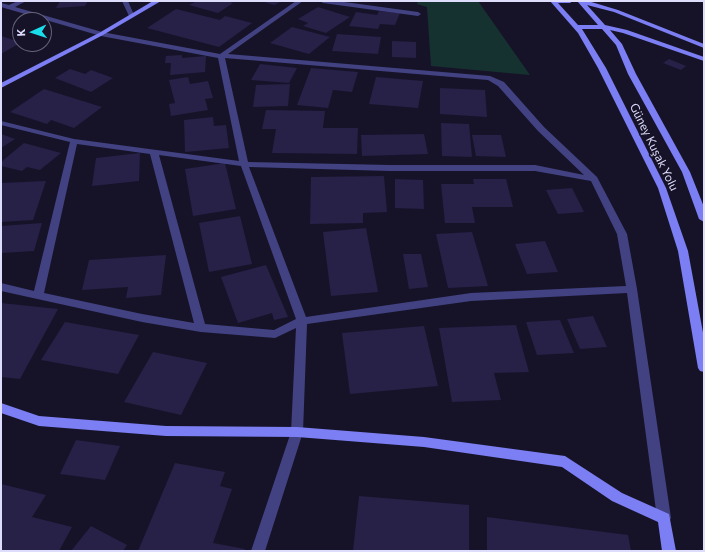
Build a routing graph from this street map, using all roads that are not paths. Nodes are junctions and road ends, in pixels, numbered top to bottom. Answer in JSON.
{"nodes":[{"id":1,"x":23,"y":1,"type":"edge"},
{"id":2,"x":125,"y":1,"type":"edge"},
{"id":3,"x":158,"y":1,"type":"edge"},
{"id":4,"x":300,"y":1,"type":"edge"},
{"id":5,"x":323,"y":1,"type":"edge"},
{"id":6,"x":553,"y":1,"type":"edge"},
{"id":7,"x":570,"y":1,"type":"edge"},
{"id":8,"x":580,"y":1,"type":"edge"},
{"id":9,"x":1,"y":5,"type":"edge"},
{"id":10,"x":11,"y":7,"type":"junction"},
{"id":11,"x":1,"y":12,"type":"edge"},
{"id":12,"x":418,"y":14,"type":"dead end"},
{"id":13,"x":131,"y":15,"type":"junction"},
{"id":14,"x":577,"y":27,"type":"junction"},
{"id":15,"x":605,"y":27,"type":"junction"},
{"id":16,"x":101,"y":34,"type":"junction"},
{"id":17,"x":704,"y":46,"type":"edge"},
{"id":18,"x":221,"y":56,"type":"junction"},
{"id":19,"x":704,"y":59,"type":"edge"},
{"id":20,"x":1,"y":86,"type":"edge"},
{"id":21,"x":1,"y":123,"type":"edge"},
{"id":22,"x":74,"y":142,"type":"junction"},
{"id":23,"x":154,"y":152,"type":"junction"},
{"id":24,"x":244,"y":164,"type":"junction"},
{"id":25,"x":594,"y":180,"type":"junction"},
{"id":26,"x":704,"y":218,"type":"edge"},
{"id":27,"x":1,"y":287,"type":"edge"},
{"id":28,"x":632,"y":289,"type":"junction"},
{"id":29,"x":38,"y":296,"type":"junction"},
{"id":30,"x":302,"y":320,"type":"junction"},
{"id":31,"x":201,"y":328,"type":"junction"},
{"id":32,"x":704,"y":368,"type":"edge"},
{"id":33,"x":1,"y":408,"type":"edge"},
{"id":34,"x":297,"y":432,"type":"junction"},
{"id":35,"x":664,"y":518,"type":"junction"},
{"id":36,"x":258,"y":551,"type":"edge"},
{"id":37,"x":669,"y":551,"type":"edge"}],
"edges":[{"from":1,"to":10,"type":"street"},
{"from":2,"to":13,"type":"street"},
{"from":3,"to":13,"type":"main road"},
{"from":4,"to":18,"type":"street"},
{"from":5,"to":12,"type":"street"},
{"from":6,"to":7,"type":"main road"},
{"from":6,"to":14,"type":"main road","name":"Güney Kuşak Yolu"},
{"from":8,"to":15,"type":"main road","name":"Güney Kuşak Yolu"},
{"from":8,"to":17,"type":"main road"},
{"from":9,"to":10,"type":"street"},
{"from":10,"to":11,"type":"street"},
{"from":10,"to":16,"type":"street"},
{"from":13,"to":16,"type":"main road"},
{"from":14,"to":15,"type":"main road"},
{"from":14,"to":32,"type":"main road","name":"Güney Kuşak Yolu"},
{"from":15,"to":19,"type":"main road"},
{"from":15,"to":26,"type":"main road","name":"Güney Kuşak Yolu"},
{"from":16,"to":18,"type":"street"},
{"from":16,"to":20,"type":"main road"},
{"from":18,"to":24,"type":"street"},
{"from":18,"to":25,"type":"street"},
{"from":21,"to":22,"type":"street"},
{"from":22,"to":23,"type":"street"},
{"from":22,"to":29,"type":"street"},
{"from":23,"to":24,"type":"street"},
{"from":23,"to":31,"type":"street"},
{"from":24,"to":25,"type":"street"},
{"from":24,"to":30,"type":"street"},
{"from":25,"to":28,"type":"street"},
{"from":27,"to":29,"type":"street"},
{"from":28,"to":30,"type":"street"},
{"from":28,"to":35,"type":"street"},
{"from":29,"to":31,"type":"street"},
{"from":30,"to":31,"type":"street"},
{"from":30,"to":34,"type":"street"},
{"from":33,"to":34,"type":"main road"},
{"from":34,"to":35,"type":"main road"},
{"from":34,"to":36,"type":"street"},
{"from":35,"to":37,"type":"main road"}]}
